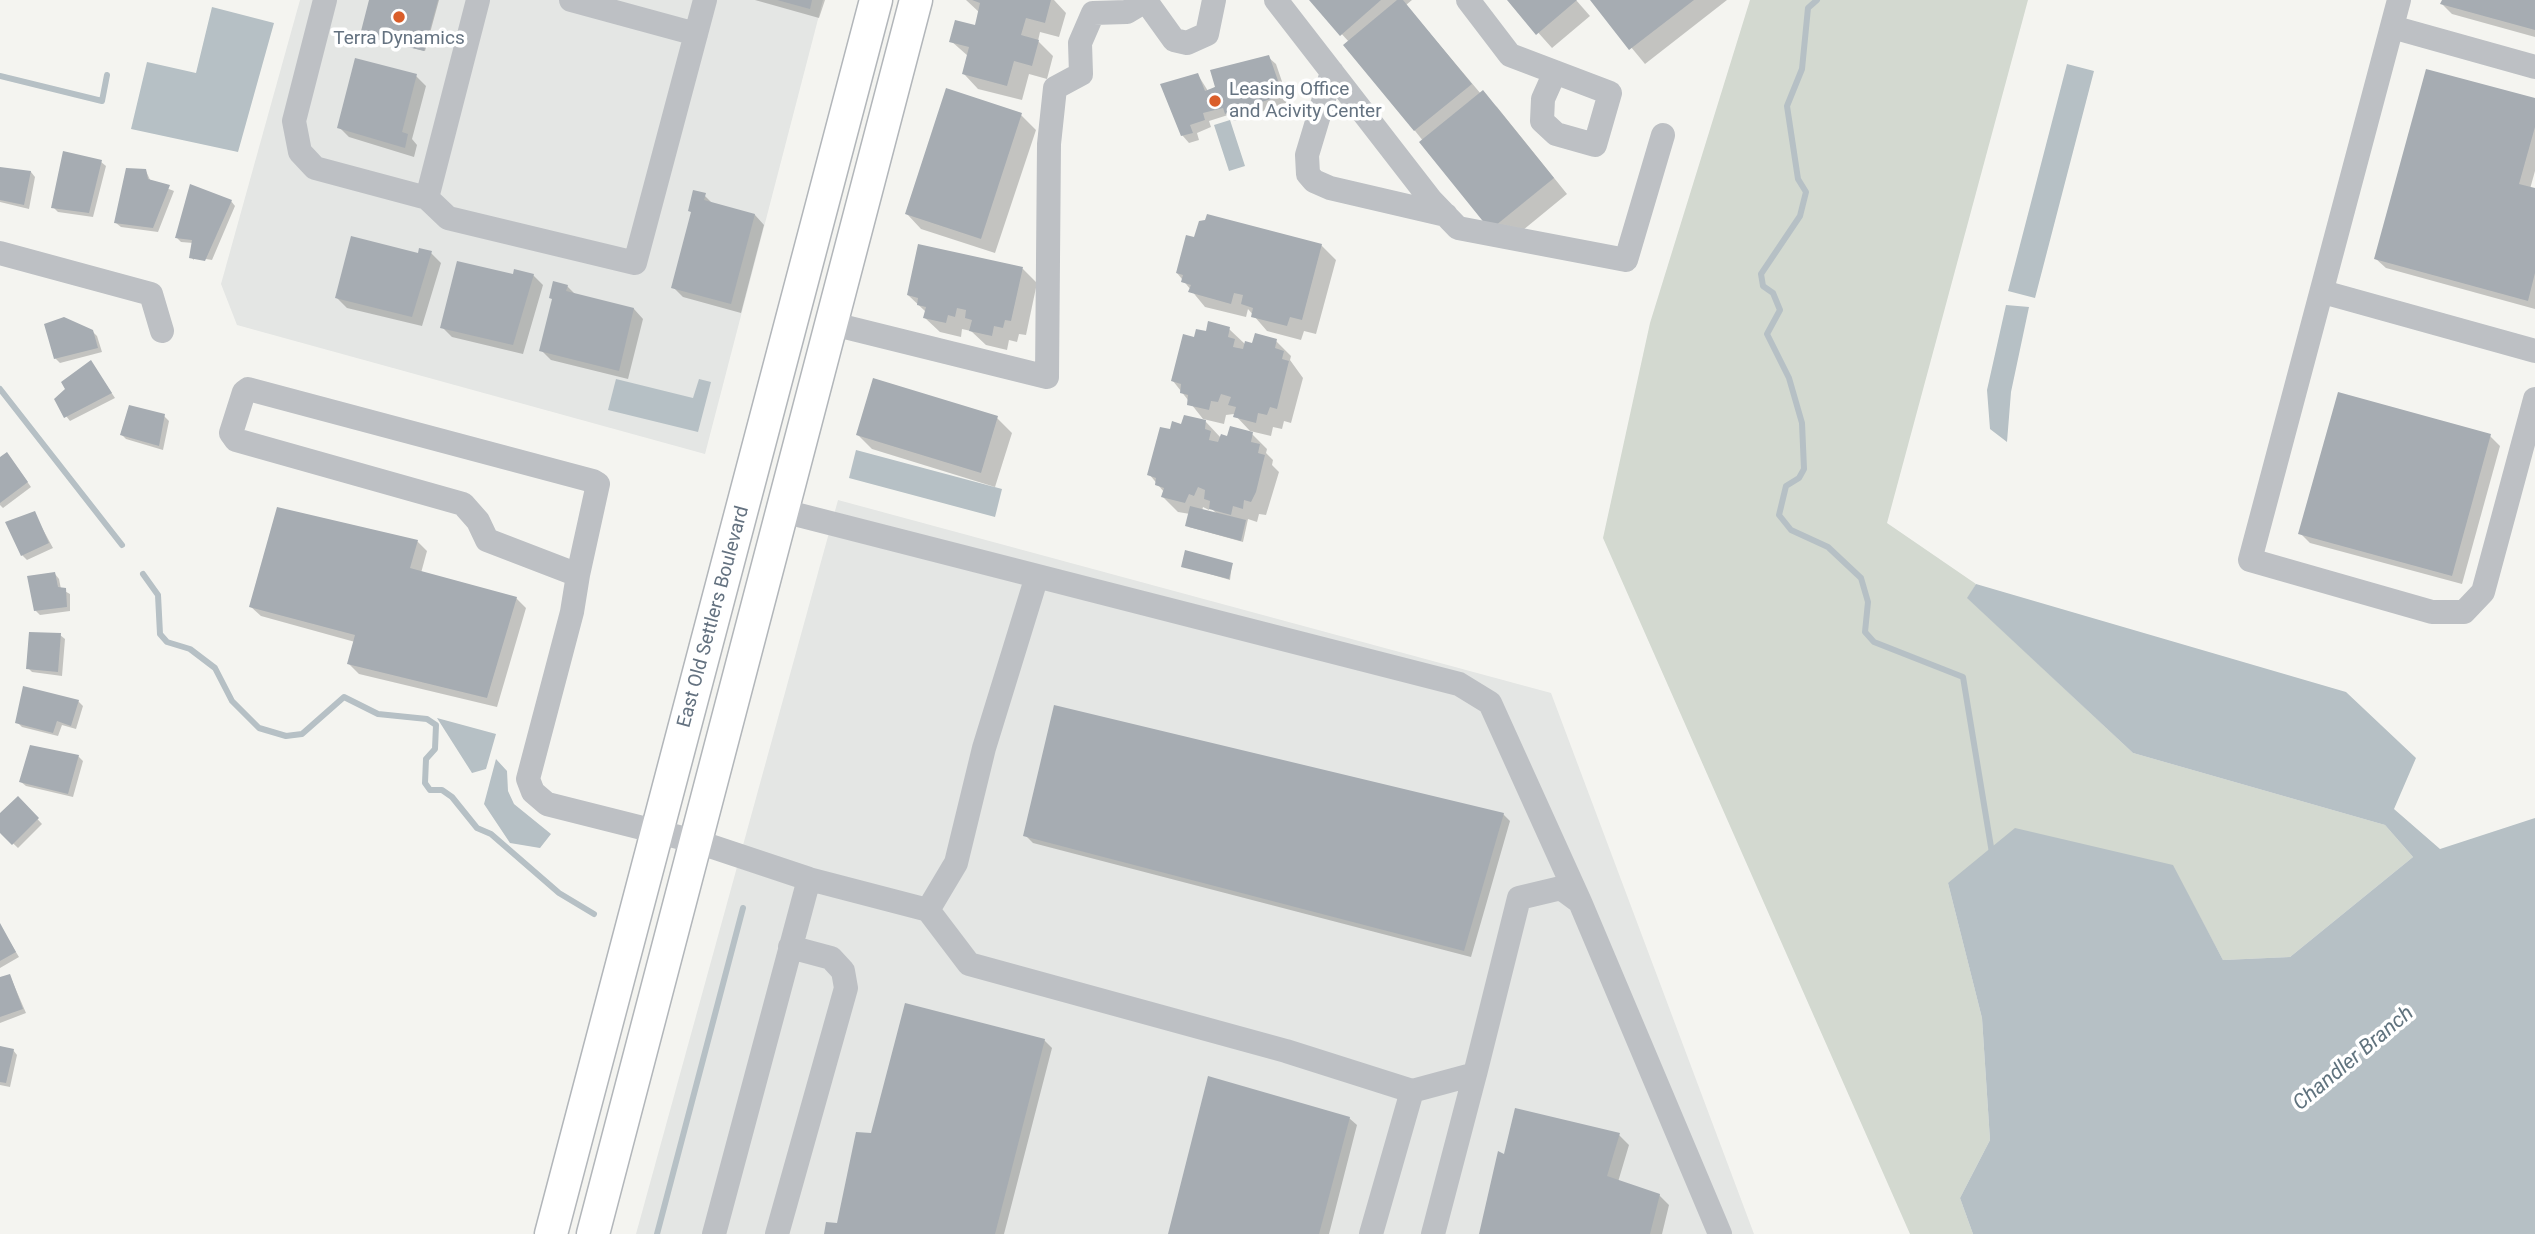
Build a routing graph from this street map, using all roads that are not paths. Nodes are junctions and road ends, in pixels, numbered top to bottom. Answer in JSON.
{"nodes":[{"id":1,"x":326,"y":0,"type":"edge"},
{"id":2,"x":478,"y":0,"type":"edge"},
{"id":3,"x":570,"y":0,"type":"edge"},
{"id":4,"x":705,"y":0,"type":"edge"},
{"id":5,"x":876,"y":0,"type":"edge"},
{"id":6,"x":916,"y":0,"type":"edge"},
{"id":7,"x":1214,"y":0,"type":"edge"},
{"id":8,"x":1276,"y":0,"type":"edge"},
{"id":9,"x":1468,"y":0,"type":"edge"},
{"id":10,"x":2399,"y":0,"type":"edge"},
{"id":11,"x":1146,"y":1,"type":"edge"},
{"id":12,"x":2392,"y":27,"type":"junction"},
{"id":13,"x":696,"y":34,"type":"junction"},
{"id":14,"x":2535,"y":67,"type":"edge"},
{"id":15,"x":1332,"y":72,"type":"junction"},
{"id":16,"x":1555,"y":72,"type":"dead end"},
{"id":17,"x":1663,"y":135,"type":"dead end"},
{"id":18,"x":427,"y":198,"type":"junction"},
{"id":19,"x":1446,"y":215,"type":"junction"},
{"id":20,"x":0,"y":253,"type":"edge"},
{"id":21,"x":2323,"y":292,"type":"junction"},
{"id":22,"x":833,"y":324,"type":"junction"},
{"id":23,"x":162,"y":331,"type":"dead end"},
{"id":24,"x":2535,"y":351,"type":"edge"},
{"id":25,"x":2535,"y":399,"type":"edge"},
{"id":26,"x":783,"y":511,"type":"junction"},
{"id":27,"x":578,"y":575,"type":"junction"},
{"id":28,"x":1037,"y":576,"type":"junction"},
{"id":29,"x":656,"y":833,"type":"junction"},
{"id":30,"x":698,"y":842,"type":"junction"},
{"id":31,"x":809,"y":879,"type":"junction"},
{"id":32,"x":1580,"y":902,"type":"junction"},
{"id":33,"x":928,"y":910,"type":"junction"},
{"id":34,"x":790,"y":947,"type":"junction"},
{"id":35,"x":1475,"y":1074,"type":"junction"},
{"id":36,"x":1412,"y":1091,"type":"junction"},
{"id":37,"x":551,"y":1234,"type":"edge"},
{"id":38,"x":593,"y":1234,"type":"edge"},
{"id":39,"x":714,"y":1234,"type":"edge"},
{"id":40,"x":777,"y":1234,"type":"edge"},
{"id":41,"x":1371,"y":1234,"type":"edge"},
{"id":42,"x":1433,"y":1234,"type":"edge"},
{"id":43,"x":1720,"y":1234,"type":"edge"}],
"edges":[{"from":1,"to":18,"type":"street"},
{"from":2,"to":18,"type":"street"},
{"from":3,"to":13,"type":"street"},
{"from":4,"to":13,"type":"street"},
{"from":5,"to":29,"type":"main road","name":"East Old Settlers Boulevard"},
{"from":6,"to":22,"type":"main road","name":"East Old Settlers Boulevard"},
{"from":7,"to":11,"type":"street"},
{"from":8,"to":15,"type":"street"},
{"from":9,"to":16,"type":"street"},
{"from":10,"to":12,"type":"street"},
{"from":11,"to":22,"type":"street"},
{"from":12,"to":14,"type":"street"},
{"from":12,"to":21,"type":"street"},
{"from":13,"to":18,"type":"street"},
{"from":15,"to":19,"type":"street"},
{"from":15,"to":19,"type":"street"},
{"from":17,"to":19,"type":"street"},
{"from":20,"to":23,"type":"street"},
{"from":21,"to":24,"type":"street"},
{"from":21,"to":25,"type":"street"},
{"from":22,"to":26,"type":"main road","name":"East Old Settlers Boulevard"},
{"from":26,"to":28,"type":"street"},
{"from":26,"to":30,"type":"main road","name":"East Old Settlers Boulevard"},
{"from":27,"to":27,"type":"street"},
{"from":27,"to":29,"type":"street"},
{"from":28,"to":32,"type":"street"},
{"from":28,"to":33,"type":"street"},
{"from":29,"to":30,"type":"street"},
{"from":29,"to":37,"type":"main road","name":"East Old Settlers Boulevard"},
{"from":30,"to":31,"type":"street"},
{"from":30,"to":38,"type":"main road","name":"East Old Settlers Boulevard"},
{"from":31,"to":33,"type":"street"},
{"from":31,"to":34,"type":"street"},
{"from":32,"to":35,"type":"street"},
{"from":32,"to":43,"type":"street"},
{"from":33,"to":36,"type":"street"},
{"from":34,"to":39,"type":"street"},
{"from":34,"to":40,"type":"street"},
{"from":35,"to":36,"type":"street"},
{"from":35,"to":42,"type":"street"},
{"from":36,"to":41,"type":"street"}]}
